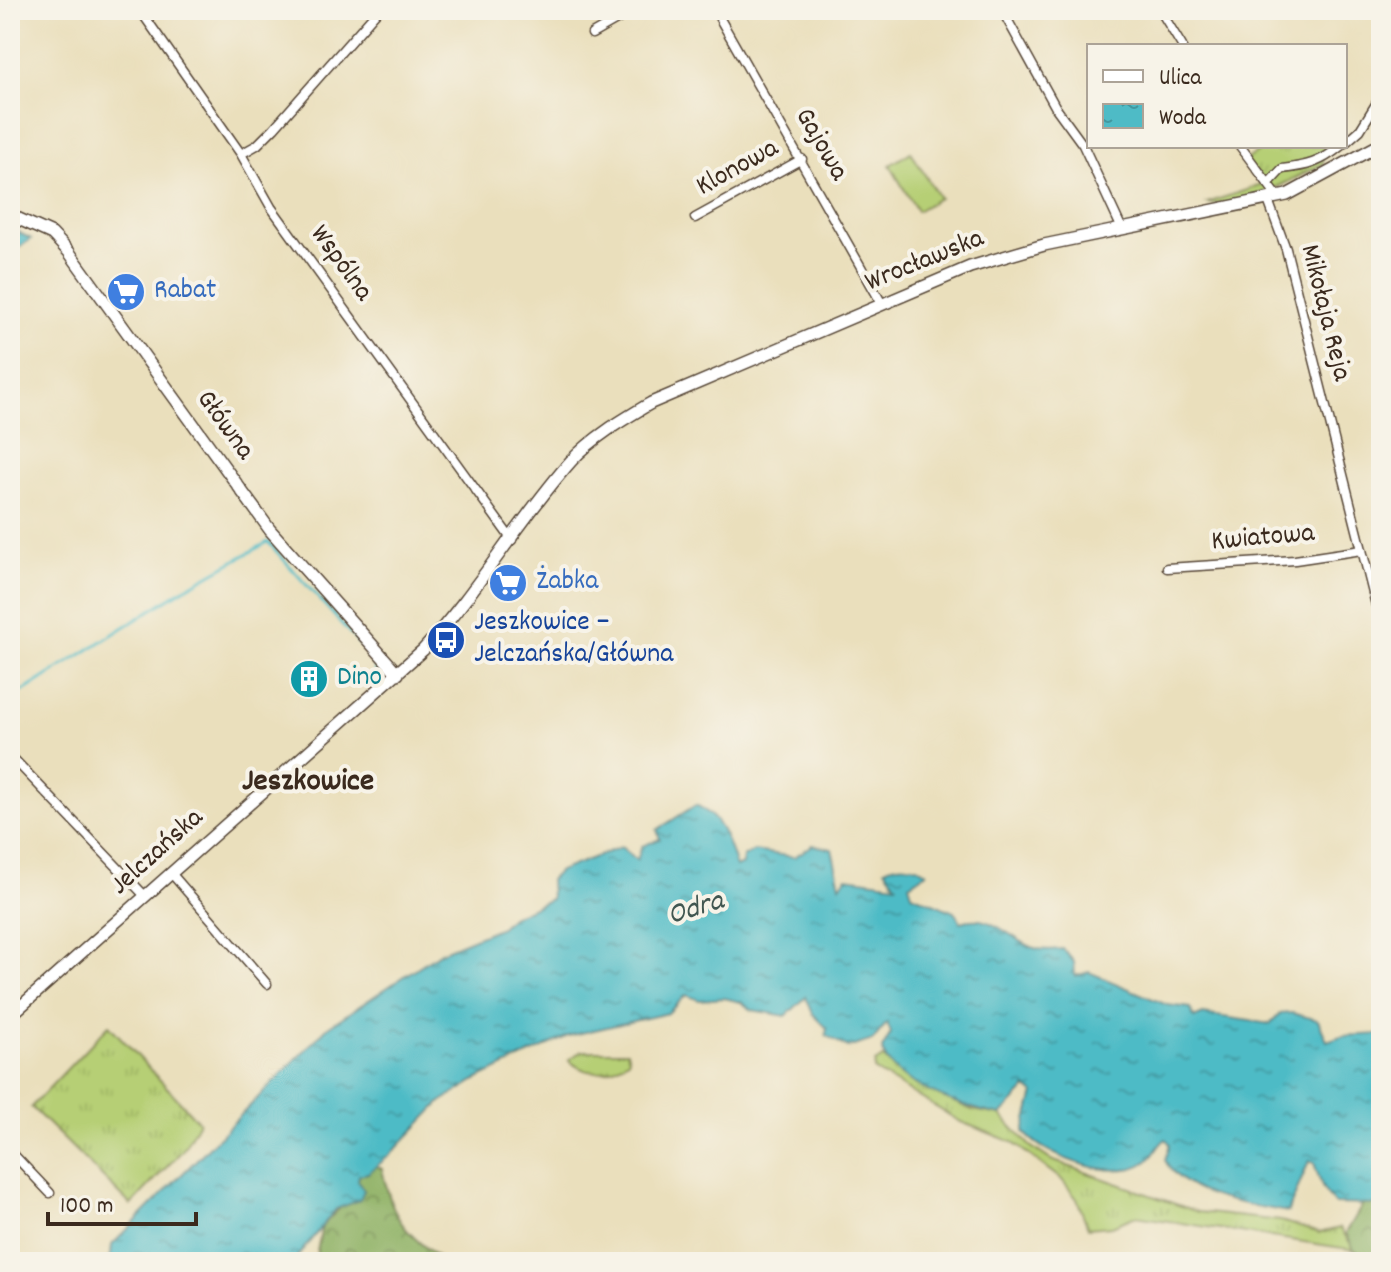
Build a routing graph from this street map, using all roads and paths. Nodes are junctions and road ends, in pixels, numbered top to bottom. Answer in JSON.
{"nodes":[{"id":1,"x":140,"y":10,"type":"edge"},
{"id":2,"x":378,"y":10,"type":"edge"},
{"id":3,"x":634,"y":10,"type":"edge"},
{"id":4,"x":715,"y":10,"type":"edge"},
{"id":5,"x":1002,"y":10,"type":"edge"},
{"id":6,"x":1160,"y":10,"type":"edge"},
{"id":7,"x":592,"y":34,"type":"dead end"},
{"id":8,"x":1181,"y":44,"type":"edge"},
{"id":9,"x":1381,"y":96,"type":"edge"},
{"id":10,"x":1347,"y":141,"type":"edge"},
{"id":11,"x":1381,"y":144,"type":"edge"},
{"id":12,"x":1241,"y":148,"type":"edge"},
{"id":13,"x":1337,"y":148,"type":"edge"},
{"id":14,"x":241,"y":154,"type":"junction"},
{"id":15,"x":802,"y":159,"type":"junction"},
{"id":16,"x":1268,"y":184,"type":"junction"},
{"id":17,"x":1273,"y":198,"type":"junction"},
{"id":18,"x":10,"y":215,"type":"edge"},
{"id":19,"x":695,"y":218,"type":"dead end"},
{"id":20,"x":1122,"y":229,"type":"junction"},
{"id":21,"x":882,"y":304,"type":"junction"},
{"id":22,"x":531,"y":514,"type":"joint"},
{"id":23,"x":512,"y":540,"type":"junction"},
{"id":24,"x":1362,"y":550,"type":"junction"},
{"id":25,"x":1167,"y":568,"type":"dead end"},
{"id":26,"x":1381,"y":625,"type":"edge"},
{"id":27,"x":398,"y":674,"type":"junction"},
{"id":28,"x":10,"y":755,"type":"edge"},
{"id":29,"x":171,"y":873,"type":"junction"},
{"id":30,"x":145,"y":896,"type":"junction"},
{"id":31,"x":267,"y":984,"type":"dead end"},
{"id":32,"x":10,"y":1016,"type":"edge"},
{"id":33,"x":10,"y":1160,"type":"edge"},
{"id":34,"x":50,"y":1193,"type":"dead end"}],
"edges":[{"from":1,"to":14,"type":"street","name":"Wspólna"},
{"from":2,"to":14,"type":"street"},
{"from":3,"to":7,"type":"street"},
{"from":4,"to":15,"type":"street","name":"Gajowa"},
{"from":5,"to":20,"type":"street"},
{"from":6,"to":8,"type":"street"},
{"from":9,"to":10,"type":"street"},
{"from":11,"to":17,"type":"main road","name":"Wrocławska"},
{"from":12,"to":16,"type":"street","name":"Mikołaja Reja"},
{"from":13,"to":16,"type":"street"},
{"from":14,"to":23,"type":"street","name":"Wspólna"},
{"from":15,"to":19,"type":"street","name":"Klonowa"},
{"from":15,"to":21,"type":"street","name":"Gajowa"},
{"from":16,"to":17,"type":"street","name":"Mikołaja Reja"},
{"from":17,"to":20,"type":"main road","name":"Wrocławska"},
{"from":17,"to":24,"type":"street","name":"Mikołaja Reja"},
{"from":18,"to":27,"type":"main road","name":"Główna"},
{"from":20,"to":21,"type":"main road","name":"Wrocławska"},
{"from":21,"to":22,"type":"main road","name":"Wrocławska"},
{"from":22,"to":23,"type":"main road","name":"Jelczańska"},
{"from":23,"to":27,"type":"main road","name":"Jelczańska"},
{"from":24,"to":25,"type":"street","name":"Kwiatowa"},
{"from":24,"to":26,"type":"street","name":"Mikołaja Reja"},
{"from":27,"to":29,"type":"main road","name":"Jelczańska"},
{"from":28,"to":30,"type":"street"},
{"from":29,"to":30,"type":"main road","name":"Jelczańska"},
{"from":29,"to":31,"type":"street"},
{"from":30,"to":32,"type":"main road","name":"Jelczańska"},
{"from":33,"to":34,"type":"street"}]}
